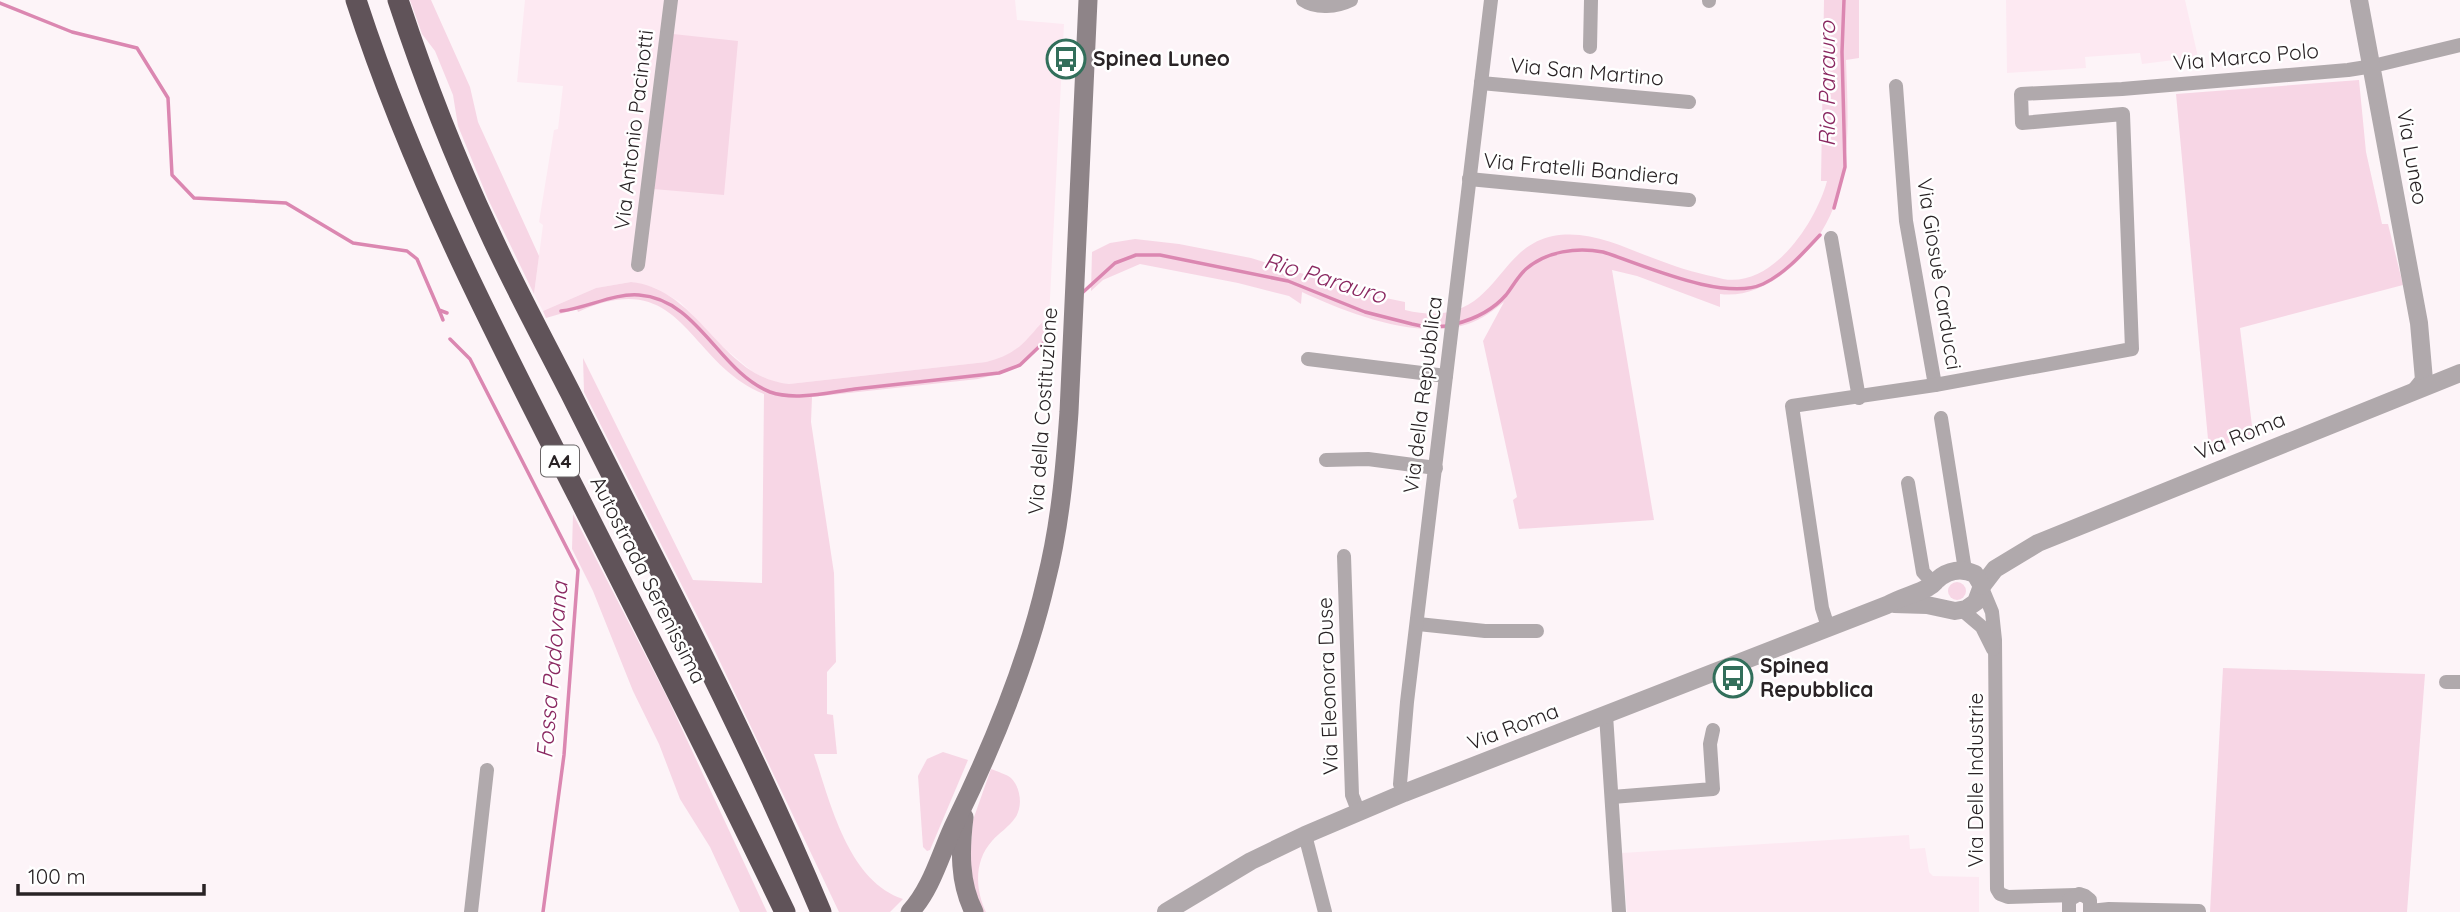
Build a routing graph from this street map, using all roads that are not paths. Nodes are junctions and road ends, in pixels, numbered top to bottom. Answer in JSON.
{"nodes":[{"id":1,"x":356,"y":0,"type":"edge"},
{"id":2,"x":398,"y":0,"type":"edge"},
{"id":3,"x":671,"y":0,"type":"edge"},
{"id":4,"x":1303,"y":0,"type":"edge"},
{"id":5,"x":1351,"y":0,"type":"edge"},
{"id":6,"x":1491,"y":0,"type":"edge"},
{"id":7,"x":1591,"y":0,"type":"edge"},
{"id":8,"x":2359,"y":0,"type":"edge"},
{"id":9,"x":1089,"y":3,"type":"edge"},
{"id":10,"x":2460,"y":46,"type":"edge"},
{"id":11,"x":1590,"y":47,"type":"dead end"},
{"id":12,"x":2373,"y":66,"type":"junction"},
{"id":13,"x":1481,"y":83,"type":"junction"},
{"id":14,"x":1896,"y":86,"type":"dead end"},
{"id":15,"x":2122,"y":89,"type":"junction"},
{"id":16,"x":1689,"y":102,"type":"dead end"},
{"id":17,"x":2123,"y":114,"type":"junction"},
{"id":18,"x":1469,"y":179,"type":"junction"},
{"id":19,"x":1689,"y":200,"type":"dead end"},
{"id":20,"x":1831,"y":238,"type":"dead end"},
{"id":21,"x":638,"y":265,"type":"dead end"},
{"id":22,"x":2419,"y":323,"type":"junction"},
{"id":23,"x":1308,"y":359,"type":"dead end"},
{"id":24,"x":2460,"y":373,"type":"edge"},
{"id":25,"x":1446,"y":376,"type":"junction"},
{"id":26,"x":2441,"y":380,"type":"junction"},
{"id":27,"x":1935,"y":385,"type":"junction"},
{"id":28,"x":2416,"y":390,"type":"junction"},
{"id":29,"x":1859,"y":398,"type":"junction"},
{"id":30,"x":1941,"y":418,"type":"dead end"},
{"id":31,"x":1326,"y":460,"type":"dead end"},
{"id":32,"x":1436,"y":468,"type":"junction"},
{"id":33,"x":1908,"y":483,"type":"dead end"},
{"id":34,"x":2038,"y":542,"type":"junction"},
{"id":35,"x":1345,"y":556,"type":"dead end"},
{"id":36,"x":1967,"y":571,"type":"junction"},
{"id":37,"x":1933,"y":585,"type":"junction"},
{"id":38,"x":1982,"y":587,"type":"junction"},
{"id":39,"x":1886,"y":605,"type":"junction"},
{"id":40,"x":1940,"y":609,"type":"junction"},
{"id":41,"x":1992,"y":612,"type":"junction"},
{"id":42,"x":1969,"y":616,"type":"junction"},
{"id":43,"x":1418,"y":624,"type":"junction"},
{"id":44,"x":1828,"y":627,"type":"junction"},
{"id":45,"x":1537,"y":631,"type":"dead end"},
{"id":46,"x":1996,"y":656,"type":"junction"},
{"id":47,"x":1606,"y":715,"type":"junction"},
{"id":48,"x":1713,"y":730,"type":"dead end"},
{"id":49,"x":487,"y":770,"type":"dead end"},
{"id":50,"x":1404,"y":793,"type":"junction"},
{"id":51,"x":1612,"y":797,"type":"junction"},
{"id":52,"x":967,"y":802,"type":"junction"},
{"id":53,"x":1359,"y":813,"type":"junction"},
{"id":54,"x":1305,"y":835,"type":"junction"},
{"id":55,"x":2076,"y":895,"type":"junction"},
{"id":56,"x":2050,"y":897,"type":"junction"},
{"id":57,"x":2090,"y":908,"type":"edge"},
{"id":58,"x":2116,"y":910,"type":"edge"},
{"id":59,"x":2069,"y":911,"type":"edge"},
{"id":60,"x":2199,"y":911,"type":"edge"},
{"id":61,"x":471,"y":912,"type":"edge"},
{"id":62,"x":785,"y":912,"type":"edge"},
{"id":63,"x":821,"y":912,"type":"edge"},
{"id":64,"x":910,"y":912,"type":"edge"},
{"id":65,"x":974,"y":912,"type":"edge"},
{"id":66,"x":1166,"y":912,"type":"edge"},
{"id":67,"x":1325,"y":912,"type":"edge"},
{"id":68,"x":1619,"y":912,"type":"edge"}],
"edges":[{"from":1,"to":62,"type":"highway","name":"Autostrada Serenissima","number":"A4"},
{"from":2,"to":63,"type":"highway","name":"Autostrada Serenissima","number":"A4"},
{"from":3,"to":21,"type":"street","name":"Via Antonio Pacinotti"},
{"from":4,"to":5,"type":"street"},
{"from":6,"to":13,"type":"street","name":"Via della Repubblica"},
{"from":7,"to":11,"type":"street"},
{"from":8,"to":12,"type":"street","name":"Via Luneo"},
{"from":9,"to":52,"type":"main road","name":"Via della Costituzione"},
{"from":10,"to":12,"type":"street","name":"Via Marco Polo"},
{"from":12,"to":15,"type":"street","name":"Via Marco Polo"},
{"from":12,"to":22,"type":"street","name":"Via Luneo"},
{"from":13,"to":16,"type":"street","name":"Via San Martino"},
{"from":13,"to":18,"type":"street","name":"Via della Repubblica"},
{"from":14,"to":27,"type":"street","name":"Via Giosuè Carducci"},
{"from":15,"to":17,"type":"street"},
{"from":15,"to":17,"type":"street","name":"Via Marco Polo"},
{"from":17,"to":27,"type":"street","name":"Via Giosuè Carducci"},
{"from":18,"to":19,"type":"street","name":"Via Fratelli Bandiera"},
{"from":18,"to":25,"type":"street","name":"Via della Repubblica"},
{"from":20,"to":29,"type":"street"},
{"from":22,"to":26,"type":"street","name":"Via Luneo"},
{"from":22,"to":28,"type":"street","name":"Via Luneo"},
{"from":23,"to":25,"type":"street"},
{"from":24,"to":26,"type":"street","name":"Via Roma"},
{"from":25,"to":32,"type":"street","name":"Via della Repubblica"},
{"from":26,"to":28,"type":"street","name":"Via Roma"},
{"from":27,"to":29,"type":"street","name":"Via Giosuè Carducci"},
{"from":28,"to":34,"type":"street","name":"Via Roma"},
{"from":29,"to":44,"type":"street","name":"Via Giosuè Carducci"},
{"from":30,"to":36,"type":"street"},
{"from":31,"to":32,"type":"street"},
{"from":32,"to":43,"type":"street","name":"Via della Repubblica"},
{"from":33,"to":37,"type":"street"},
{"from":34,"to":36,"type":"street","name":"Via Roma"},
{"from":34,"to":38,"type":"street","name":"Via Roma"},
{"from":35,"to":53,"type":"street","name":"Via Eleonora Duse"},
{"from":36,"to":37,"type":"street","name":"Via Roma"},
{"from":36,"to":38,"type":"street"},
{"from":37,"to":39,"type":"street","name":"Via Roma"},
{"from":37,"to":40,"type":"street"},
{"from":38,"to":41,"type":"street","name":"Via Delle Industrie"},
{"from":38,"to":42,"type":"street","name":"Via Roma"},
{"from":39,"to":40,"type":"street","name":"Via Roma"},
{"from":39,"to":44,"type":"street","name":"Via Roma"},
{"from":40,"to":42,"type":"street","name":"Via Roma"},
{"from":41,"to":42,"type":"street"},
{"from":41,"to":46,"type":"street","name":"Via Delle Industrie"},
{"from":42,"to":46,"type":"street","name":"Via Delle Industrie"},
{"from":43,"to":45,"type":"street"},
{"from":43,"to":50,"type":"street","name":"Via della Repubblica"},
{"from":44,"to":47,"type":"street","name":"Via Roma"},
{"from":46,"to":56,"type":"street","name":"Via Delle Industrie"},
{"from":47,"to":50,"type":"street","name":"Via Roma"},
{"from":47,"to":51,"type":"street"},
{"from":48,"to":51,"type":"street"},
{"from":49,"to":61,"type":"street"},
{"from":50,"to":53,"type":"street","name":"Via Roma"},
{"from":51,"to":68,"type":"street"},
{"from":52,"to":64,"type":"main road"},
{"from":52,"to":65,"type":"main road"},
{"from":53,"to":54,"type":"street","name":"Via Roma"},
{"from":54,"to":66,"type":"street","name":"Via Roma"},
{"from":54,"to":67,"type":"street"},
{"from":55,"to":56,"type":"street","name":"Via Delle Industrie"},
{"from":55,"to":57,"type":"street"},
{"from":55,"to":59,"type":"street"},
{"from":56,"to":59,"type":"street"},
{"from":57,"to":58,"type":"street"},
{"from":58,"to":60,"type":"street"}]}
